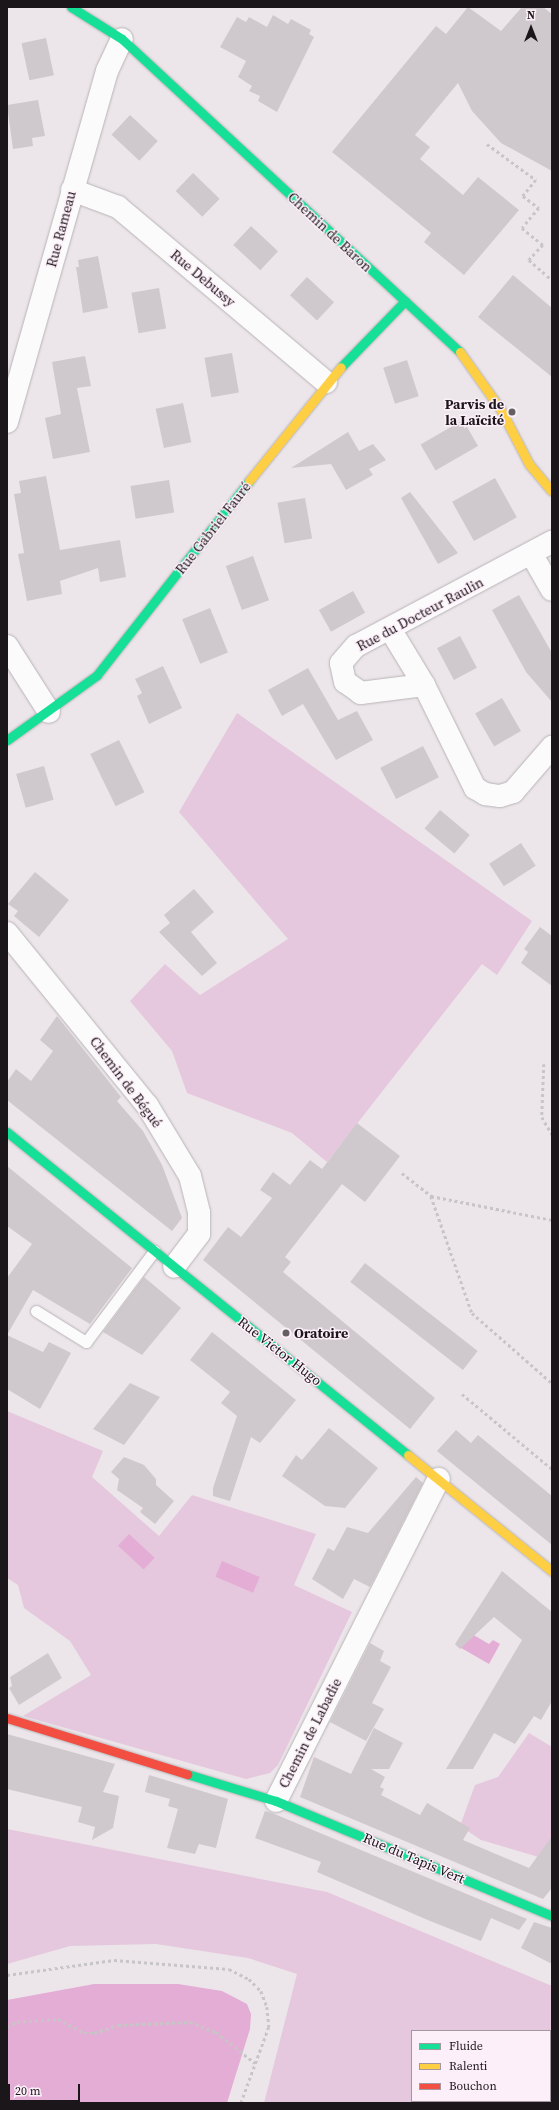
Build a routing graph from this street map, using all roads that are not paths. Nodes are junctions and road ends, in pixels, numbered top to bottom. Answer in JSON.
{"nodes":[{"id":1,"x":71,"y":7,"type":"edge"},
{"id":2,"x":122,"y":39,"type":"junction"},
{"id":3,"x":72,"y":190,"type":"junction"},
{"id":4,"x":405,"y":302,"type":"junction"},
{"id":5,"x":326,"y":382,"type":"junction"},
{"id":6,"x":7,"y":422,"type":"edge"},
{"id":7,"x":552,"y":491,"type":"edge"},
{"id":8,"x":552,"y":542,"type":"edge"},
{"id":9,"x":532,"y":555,"type":"junction"},
{"id":10,"x":552,"y":590,"type":"edge"},
{"id":11,"x":390,"y":629,"type":"junction"},
{"id":12,"x":7,"y":646,"type":"edge"},
{"id":13,"x":424,"y":685,"type":"junction"},
{"id":14,"x":49,"y":712,"type":"junction"},
{"id":15,"x":7,"y":740,"type":"edge"},
{"id":16,"x":552,"y":747,"type":"edge"},
{"id":17,"x":7,"y":933,"type":"edge"},
{"id":18,"x":7,"y":1132,"type":"edge"},
{"id":19,"x":154,"y":1251,"type":"junction"},
{"id":20,"x":174,"y":1267,"type":"junction"},
{"id":21,"x":36,"y":1311,"type":"dead end"},
{"id":22,"x":439,"y":1479,"type":"junction"},
{"id":23,"x":552,"y":1572,"type":"edge"},
{"id":24,"x":7,"y":1718,"type":"edge"},
{"id":25,"x":276,"y":1801,"type":"junction"},
{"id":26,"x":552,"y":1916,"type":"edge"}],
"edges":[{"from":1,"to":2,"type":"street","name":"Chemin de Baron"},
{"from":2,"to":3,"type":"street","name":"Rue Rameau"},
{"from":2,"to":4,"type":"street","name":"Chemin de Baron"},
{"from":3,"to":5,"type":"street","name":"Rue Debussy"},
{"from":3,"to":6,"type":"street","name":"Rue Rameau"},
{"from":4,"to":5,"type":"street","name":"Rue Gabriel Fauré"},
{"from":4,"to":7,"type":"street","name":"Chemin de Baron"},
{"from":5,"to":14,"type":"street","name":"Rue Gabriel Fauré"},
{"from":8,"to":9,"type":"street","name":"Rue du Docteur Raulin"},
{"from":9,"to":10,"type":"street"},
{"from":9,"to":11,"type":"street","name":"Rue du Docteur Raulin"},
{"from":11,"to":13,"type":"street"},
{"from":11,"to":13,"type":"street","name":"Rue du Docteur Raulin"},
{"from":12,"to":14,"type":"street"},
{"from":13,"to":16,"type":"street"},
{"from":14,"to":15,"type":"street","name":"Rue Gabriel Fauré"},
{"from":17,"to":20,"type":"street","name":"Chemin de Bégué"},
{"from":18,"to":19,"type":"street","name":"Rue Victor Hugo"},
{"from":19,"to":20,"type":"street","name":"Rue Victor Hugo"},
{"from":19,"to":21,"type":"lane"},
{"from":20,"to":22,"type":"street","name":"Rue Victor Hugo"},
{"from":22,"to":23,"type":"street","name":"Rue Victor Hugo"},
{"from":22,"to":25,"type":"street","name":"Chemin de Labadie"},
{"from":24,"to":25,"type":"street","name":"Chemin de Labadie"},
{"from":25,"to":26,"type":"street","name":"Rue du Tapis Vert"}]}
